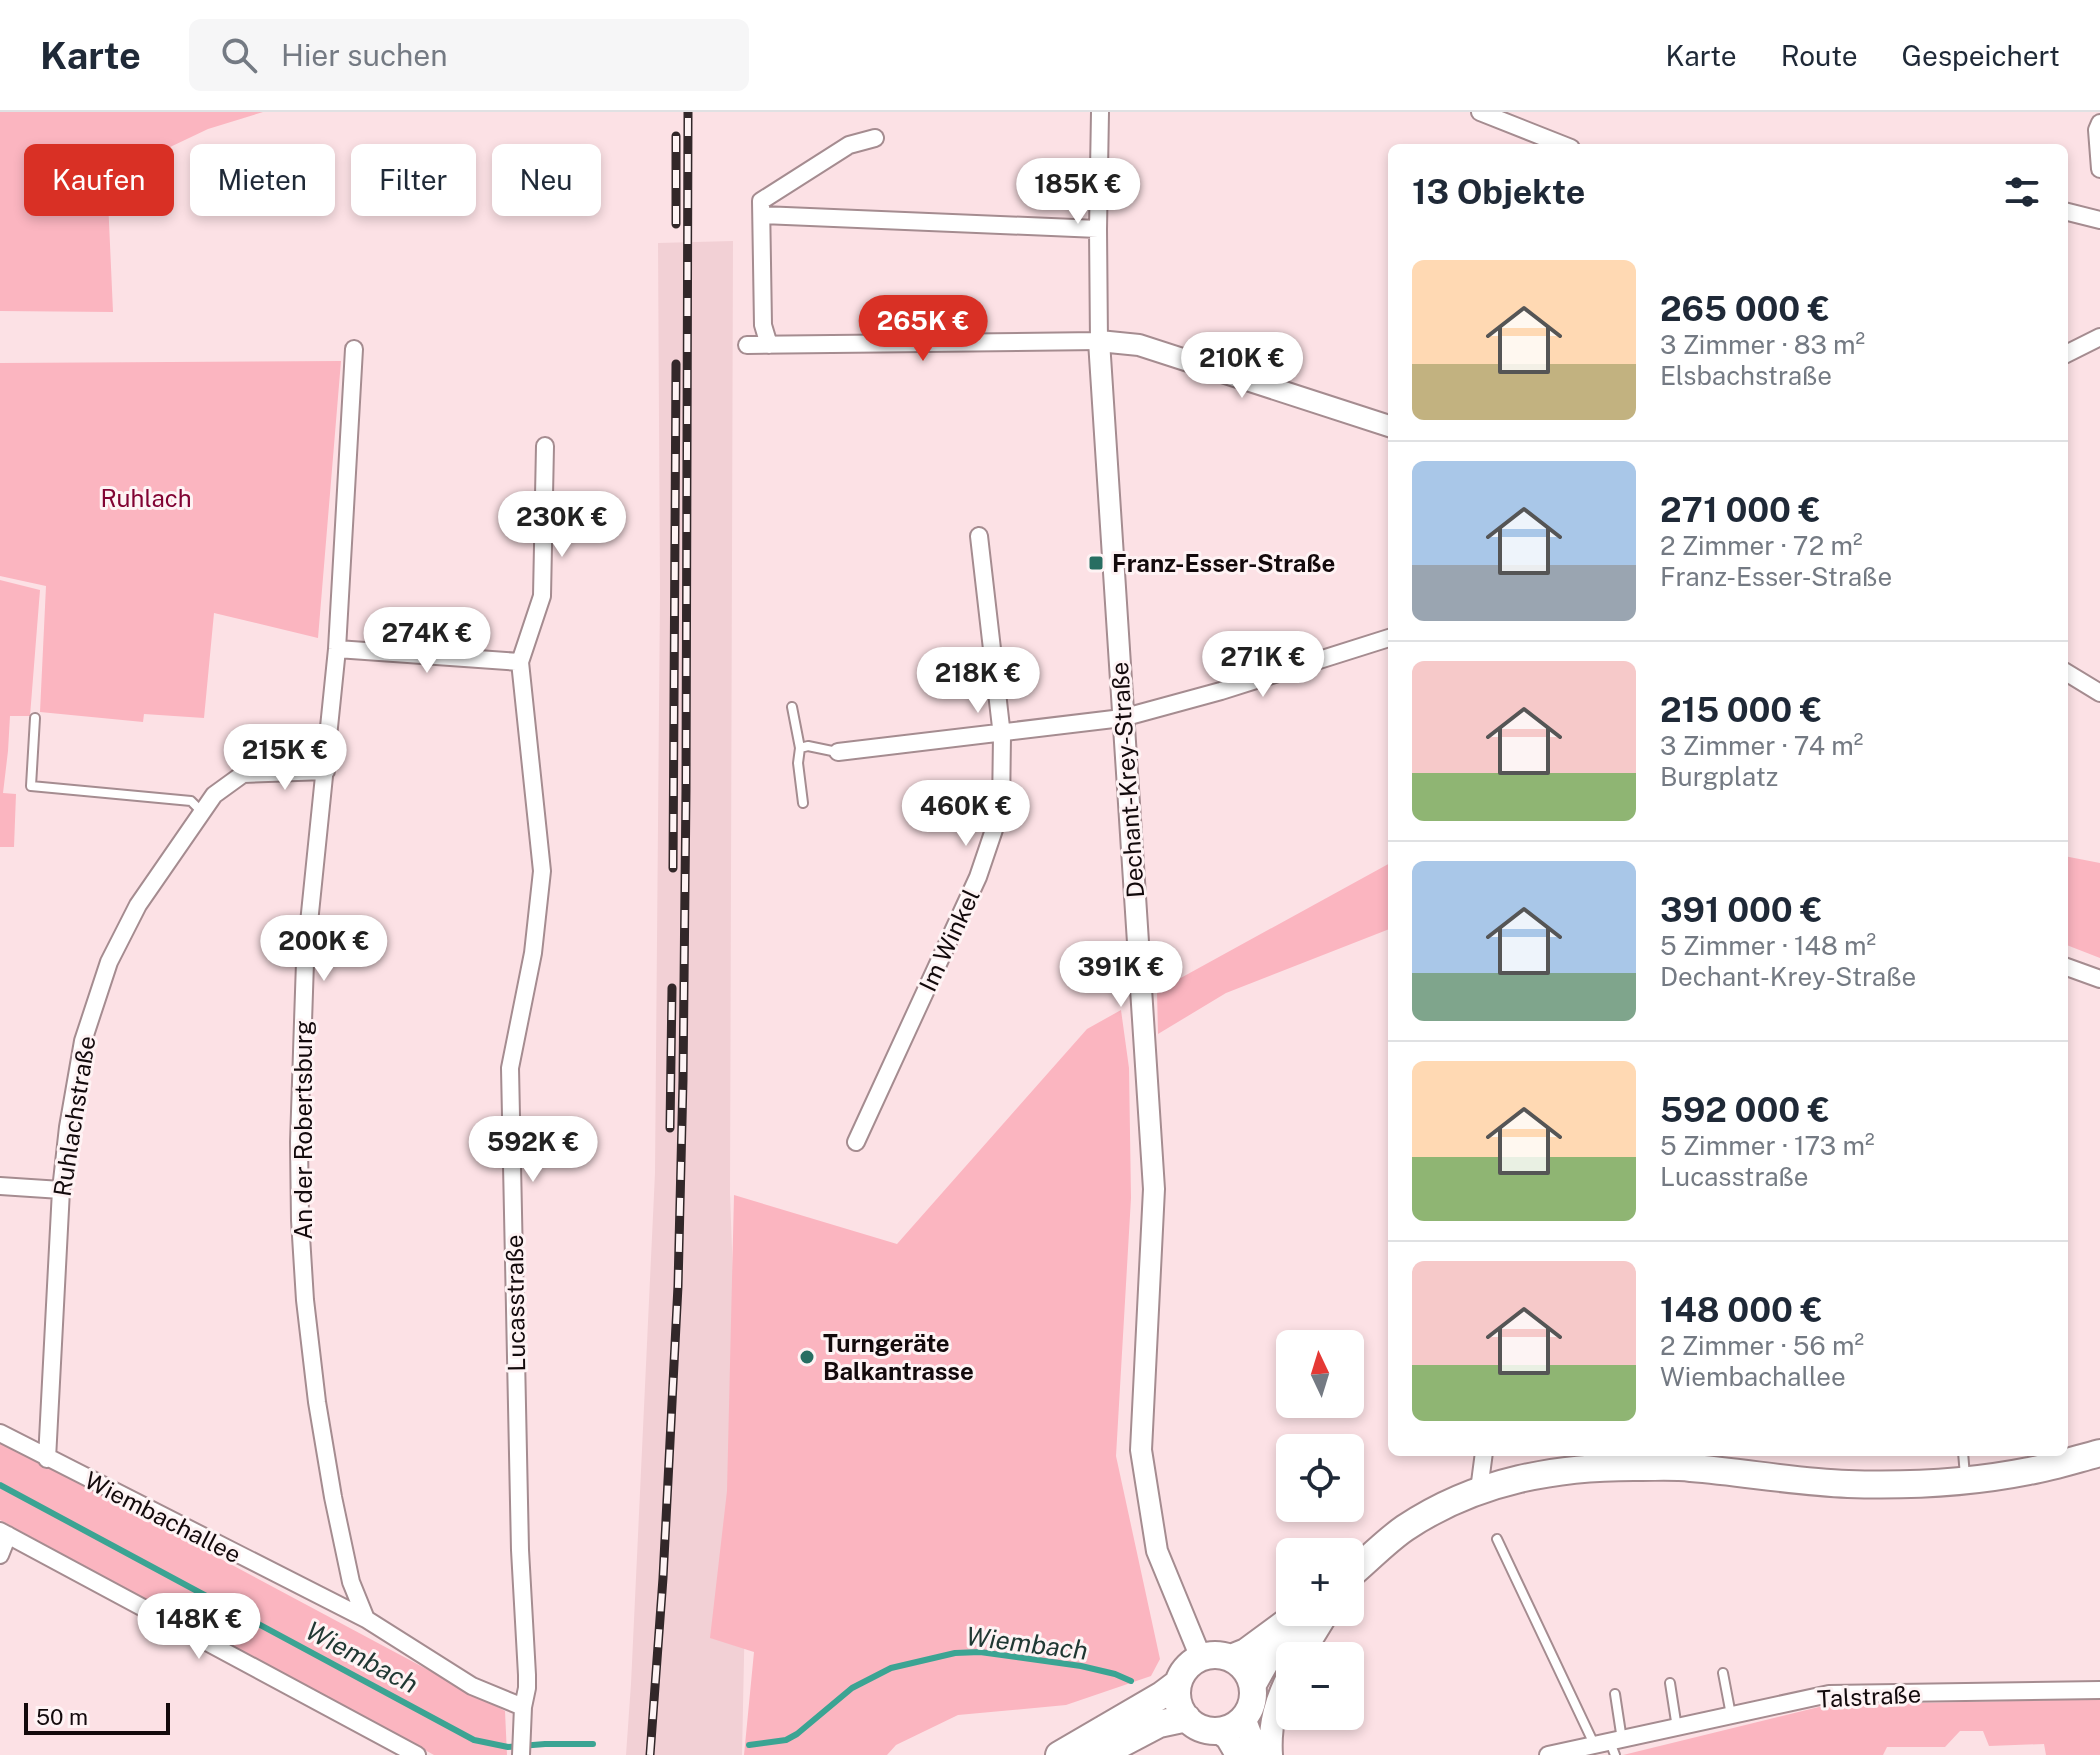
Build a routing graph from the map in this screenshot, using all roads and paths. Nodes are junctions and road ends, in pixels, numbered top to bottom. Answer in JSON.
{"nodes":[{"id":1,"x":1100,"y":112,"type":"edge"},
{"id":2,"x":1480,"y":112,"type":"edge"},
{"id":3,"x":2100,"y":123,"type":"edge"},
{"id":4,"x":875,"y":138,"type":"dead end"},
{"id":5,"x":1561,"y":144,"type":"edge"},
{"id":6,"x":2100,"y":169,"type":"edge"},
{"id":7,"x":2068,"y":212,"type":"edge"},
{"id":8,"x":762,"y":215,"type":"junction"},
{"id":9,"x":2100,"y":220,"type":"edge"},
{"id":10,"x":1098,"y":229,"type":"junction"},
{"id":11,"x":2100,"y":337,"type":"edge"},
{"id":12,"x":1099,"y":341,"type":"junction"},
{"id":13,"x":747,"y":345,"type":"dead end"},
{"id":14,"x":769,"y":345,"type":"junction"},
{"id":15,"x":354,"y":349,"type":"dead end"},
{"id":16,"x":2068,"y":353,"type":"edge"},
{"id":17,"x":1388,"y":426,"type":"edge"},
{"id":18,"x":545,"y":446,"type":"dead end"},
{"id":19,"x":979,"y":536,"type":"dead end"},
{"id":20,"x":1388,"y":638,"type":"edge"},
{"id":21,"x":337,"y":649,"type":"junction"},
{"id":22,"x":520,"y":662,"type":"junction"},
{"id":23,"x":2068,"y":673,"type":"edge"},
{"id":24,"x":2100,"y":693,"type":"edge"},
{"id":25,"x":792,"y":707,"type":"dead end"},
{"id":26,"x":35,"y":718,"type":"dead end"},
{"id":27,"x":1122,"y":718,"type":"junction"},
{"id":28,"x":1001,"y":733,"type":"junction"},
{"id":29,"x":800,"y":748,"type":"junction"},
{"id":30,"x":838,"y":752,"type":"joint"},
{"id":31,"x":326,"y":771,"type":"junction"},
{"id":32,"x":803,"y":803,"type":"dead end"},
{"id":33,"x":202,"y":812,"type":"junction"},
{"id":34,"x":2068,"y":967,"type":"edge"},
{"id":35,"x":2100,"y":979,"type":"edge"},
{"id":36,"x":856,"y":1142,"type":"dead end"},
{"id":37,"x":0,"y":1186,"type":"edge"},
{"id":38,"x":61,"y":1190,"type":"junction"},
{"id":39,"x":0,"y":1433,"type":"edge"},
{"id":40,"x":2100,"y":1453,"type":"edge"},
{"id":41,"x":1483,"y":1456,"type":"edge"},
{"id":42,"x":1963,"y":1456,"type":"edge"},
{"id":43,"x":47,"y":1459,"type":"junction"},
{"id":44,"x":1966,"y":1480,"type":"junction"},
{"id":45,"x":1479,"y":1490,"type":"junction"},
{"id":46,"x":4,"y":1533,"type":"edge"},
{"id":47,"x":1497,"y":1539,"type":"dead end"},
{"id":48,"x":0,"y":1555,"type":"edge"},
{"id":49,"x":1364,"y":1563,"type":"edge"},
{"id":50,"x":366,"y":1619,"type":"junction"},
{"id":51,"x":1282,"y":1626,"type":"edge"},
{"id":52,"x":1302,"y":1626,"type":"edge"},
{"id":53,"x":1201,"y":1658,"type":"junction"},
{"id":54,"x":1231,"y":1658,"type":"junction"},
{"id":55,"x":1723,"y":1673,"type":"dead end"},
{"id":56,"x":1178,"y":1683,"type":"junction"},
{"id":57,"x":1670,"y":1683,"type":"dead end"},
{"id":58,"x":1253,"y":1684,"type":"junction"},
{"id":59,"x":2100,"y":1690,"type":"edge"},
{"id":60,"x":1615,"y":1694,"type":"dead end"},
{"id":61,"x":1276,"y":1704,"type":"edge"},
{"id":62,"x":523,"y":1714,"type":"junction"},
{"id":63,"x":1732,"y":1716,"type":"junction"},
{"id":64,"x":1187,"y":1718,"type":"junction"},
{"id":65,"x":1244,"y":1718,"type":"junction"},
{"id":66,"x":1677,"y":1728,"type":"junction"},
{"id":67,"x":1217,"y":1731,"type":"junction"},
{"id":68,"x":1611,"y":1746,"type":"edge"},
{"id":69,"x":417,"y":1755,"type":"edge"},
{"id":70,"x":521,"y":1755,"type":"edge"},
{"id":71,"x":1059,"y":1755,"type":"edge"},
{"id":72,"x":1082,"y":1755,"type":"edge"},
{"id":73,"x":1237,"y":1755,"type":"edge"},
{"id":74,"x":1258,"y":1755,"type":"edge"},
{"id":75,"x":1271,"y":1755,"type":"edge"},
{"id":76,"x":1548,"y":1755,"type":"edge"}],
"edges":[{"from":1,"to":10,"type":"street","name":"Dechant-Krey-Straße"},
{"from":2,"to":5,"type":"street"},
{"from":3,"to":6,"type":"street"},
{"from":4,"to":8,"type":"street"},
{"from":7,"to":9,"type":"street"},
{"from":8,"to":10,"type":"street"},
{"from":8,"to":14,"type":"street"},
{"from":10,"to":12,"type":"street","name":"Dechant-Krey-Straße"},
{"from":11,"to":16,"type":"street"},
{"from":12,"to":14,"type":"street"},
{"from":12,"to":17,"type":"street"},
{"from":12,"to":27,"type":"street","name":"Dechant-Krey-Straße"},
{"from":13,"to":14,"type":"street"},
{"from":15,"to":21,"type":"street","name":"An der Robertsburg"},
{"from":18,"to":22,"type":"street","name":"Lucasstraße"},
{"from":19,"to":28,"type":"street","name":"Im Winkel"},
{"from":20,"to":27,"type":"street"},
{"from":21,"to":22,"type":"street"},
{"from":21,"to":31,"type":"street","name":"An der Robertsburg"},
{"from":22,"to":62,"type":"street","name":"Lucasstraße"},
{"from":23,"to":24,"type":"street"},
{"from":25,"to":29,"type":"lane"},
{"from":26,"to":33,"type":"lane"},
{"from":27,"to":28,"type":"street"},
{"from":27,"to":53,"type":"street","name":"Dechant-Krey-Straße"},
{"from":28,"to":30,"type":"street"},
{"from":28,"to":36,"type":"street","name":"Im Winkel"},
{"from":29,"to":30,"type":"lane"},
{"from":29,"to":32,"type":"lane"},
{"from":31,"to":33,"type":"street","name":"Ruhlachstraße"},
{"from":31,"to":50,"type":"street","name":"An der Robertsburg"},
{"from":33,"to":38,"type":"street","name":"Ruhlachstraße"},
{"from":34,"to":35,"type":"street"},
{"from":37,"to":38,"type":"street"},
{"from":38,"to":43,"type":"street","name":"Ruhlachstraße"},
{"from":39,"to":43,"type":"street","name":"Wiembachallee"},
{"from":40,"to":44,"type":"main road"},
{"from":41,"to":45,"type":"street"},
{"from":42,"to":44,"type":"lane"},
{"from":43,"to":50,"type":"street","name":"Wiembachallee"},
{"from":44,"to":45,"type":"main road"},
{"from":45,"to":49,"type":"main road"},
{"from":46,"to":48,"type":"street"},
{"from":46,"to":69,"type":"street"},
{"from":47,"to":68,"type":"lane"},
{"from":50,"to":62,"type":"street","name":"Wiembachallee"},
{"from":51,"to":54,"type":"main road"},
{"from":52,"to":58,"type":"main road"},
{"from":53,"to":54,"type":"main road"},
{"from":53,"to":56,"type":"main road"},
{"from":54,"to":58,"type":"main road"},
{"from":55,"to":63,"type":"lane"},
{"from":56,"to":64,"type":"main road"},
{"from":56,"to":71,"type":"main road"},
{"from":57,"to":66,"type":"lane"},
{"from":58,"to":65,"type":"main road"},
{"from":59,"to":63,"type":"street","name":"Talstraße"},
{"from":60,"to":68,"type":"lane"},
{"from":61,"to":75,"type":"main road"},
{"from":62,"to":70,"type":"street","name":"Lucasstraße"},
{"from":63,"to":66,"type":"street","name":"Talstraße"},
{"from":64,"to":67,"type":"main road"},
{"from":64,"to":72,"type":"main road"},
{"from":65,"to":67,"type":"main road"},
{"from":65,"to":74,"type":"main road"},
{"from":66,"to":68,"type":"street","name":"Talstraße"},
{"from":67,"to":73,"type":"main road"},
{"from":68,"to":76,"type":"street","name":"Talstraße"}]}
